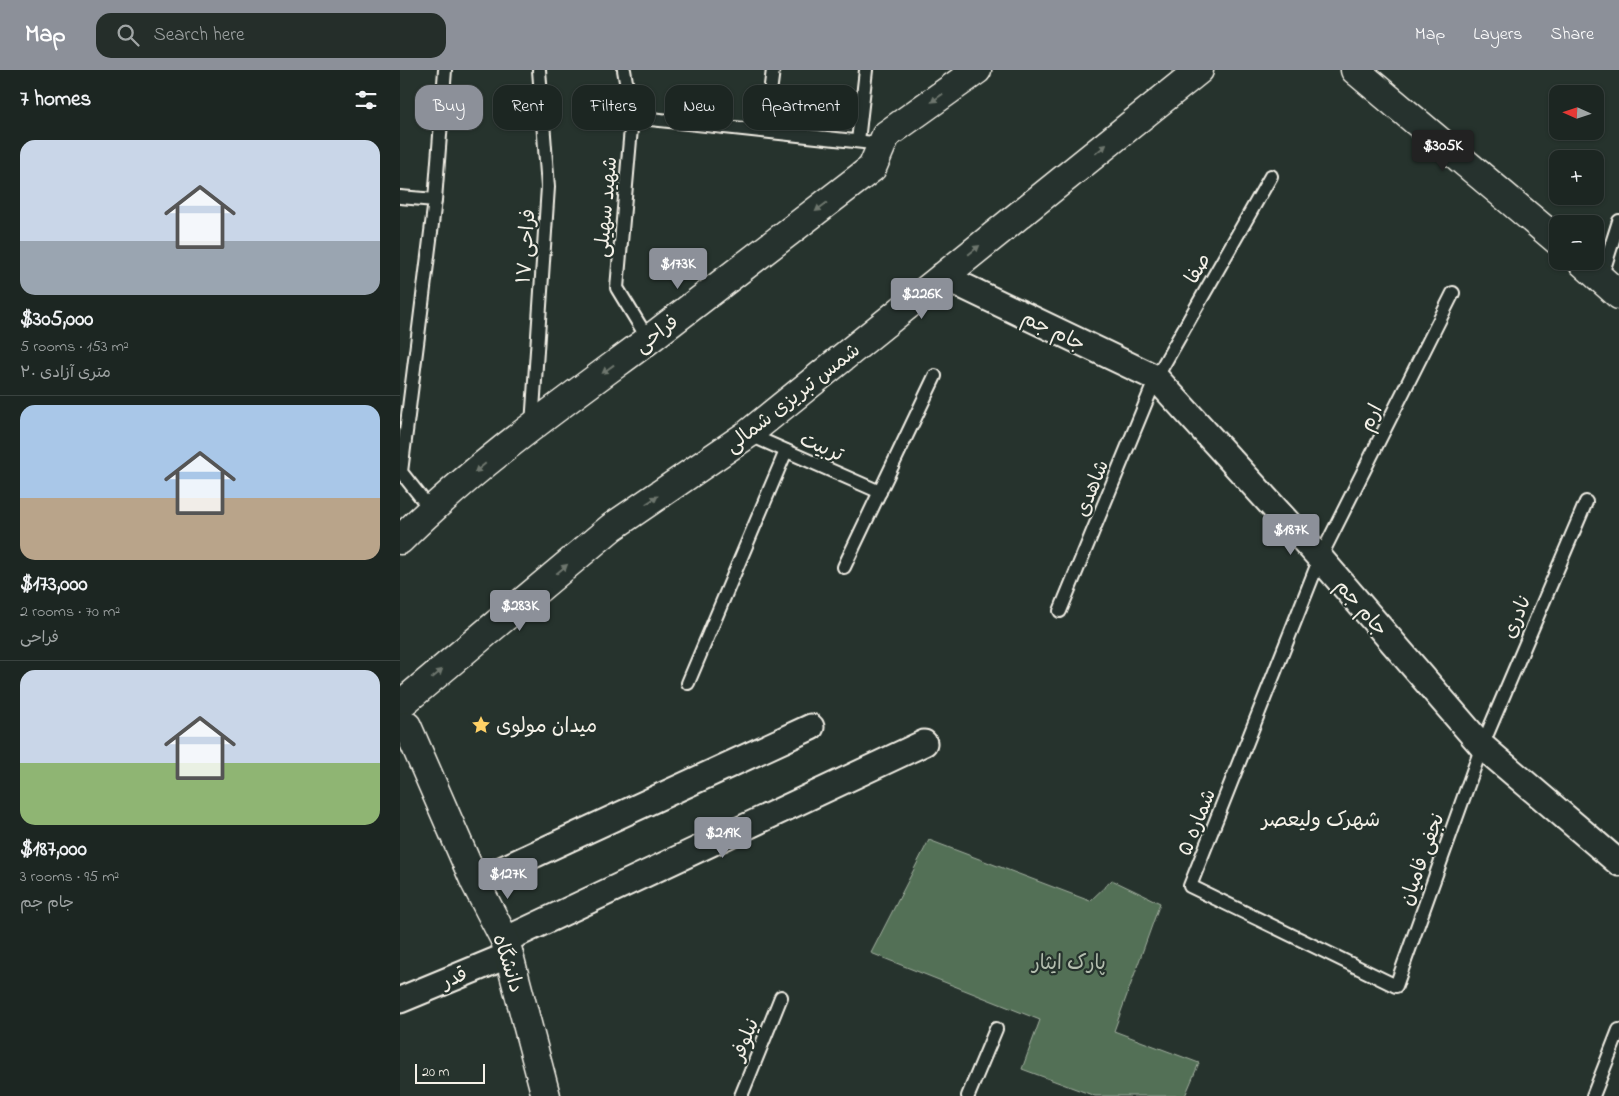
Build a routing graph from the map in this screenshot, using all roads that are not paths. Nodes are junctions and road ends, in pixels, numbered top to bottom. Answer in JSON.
{"nodes":[{"id":1,"x":444,"y":70,"type":"edge"},
{"id":2,"x":539,"y":70,"type":"edge"},
{"id":3,"x":624,"y":70,"type":"edge"},
{"id":4,"x":773,"y":70,"type":"edge"},
{"id":5,"x":866,"y":70,"type":"edge"},
{"id":6,"x":976,"y":70,"type":"edge"},
{"id":7,"x":1199,"y":70,"type":"edge"},
{"id":8,"x":1355,"y":70,"type":"edge"},
{"id":9,"x":627,"y":85,"type":"edge"},
{"id":10,"x":771,"y":85,"type":"edge"},
{"id":11,"x":655,"y":119,"type":"edge"},
{"id":12,"x":743,"y":128,"type":"edge"},
{"id":13,"x":631,"y":130,"type":"edge"},
{"id":14,"x":765,"y":130,"type":"edge"},
{"id":15,"x":870,"y":143,"type":"junction"},
{"id":16,"x":1271,"y":176,"type":"dead end"},
{"id":17,"x":400,"y":197,"type":"edge"},
{"id":18,"x":435,"y":200,"type":"junction"},
{"id":19,"x":1619,"y":221,"type":"edge"},
{"id":20,"x":1549,"y":233,"type":"edge"},
{"id":21,"x":942,"y":276,"type":"junction"},
{"id":22,"x":1600,"y":278,"type":"edge"},
{"id":23,"x":1454,"y":293,"type":"dead end"},
{"id":24,"x":648,"y":339,"type":"junction"},
{"id":25,"x":935,"y":376,"type":"dead end"},
{"id":26,"x":1156,"y":378,"type":"junction"},
{"id":27,"x":532,"y":425,"type":"junction"},
{"id":28,"x":748,"y":434,"type":"junction"},
{"id":29,"x":786,"y":451,"type":"junction"},
{"id":30,"x":880,"y":492,"type":"junction"},
{"id":31,"x":1586,"y":502,"type":"dead end"},
{"id":32,"x":431,"y":510,"type":"junction"},
{"id":33,"x":400,"y":540,"type":"edge"},
{"id":34,"x":1320,"y":558,"type":"junction"},
{"id":35,"x":844,"y":567,"type":"dead end"},
{"id":36,"x":1060,"y":611,"type":"dead end"},
{"id":37,"x":688,"y":683,"type":"dead end"},
{"id":38,"x":402,"y":717,"type":"edge"},
{"id":39,"x":810,"y":727,"type":"dead end"},
{"id":40,"x":924,"y":743,"type":"dead end"},
{"id":41,"x":1482,"y":746,"type":"junction"},
{"id":42,"x":1619,"y":864,"type":"edge"},
{"id":43,"x":475,"y":882,"type":"junction"},
{"id":44,"x":507,"y":947,"type":"junction"},
{"id":45,"x":1396,"y":986,"type":"joint"},
{"id":46,"x":781,"y":997,"type":"dead end"},
{"id":47,"x":400,"y":1000,"type":"edge"},
{"id":48,"x":996,"y":1029,"type":"dead end"},
{"id":49,"x":1619,"y":1030,"type":"edge"},
{"id":50,"x":546,"y":1096,"type":"edge"},
{"id":51,"x":741,"y":1096,"type":"edge"},
{"id":52,"x":968,"y":1096,"type":"edge"},
{"id":53,"x":1593,"y":1096,"type":"edge"}],
"edges":[{"from":1,"to":18,"type":"lane"},
{"from":2,"to":27,"type":"lane","name":"فراحی ۱۷"},
{"from":3,"to":9,"type":"lane","name":"شهید سهیلی"},
{"from":4,"to":10,"type":"lane"},
{"from":5,"to":15,"type":"lane"},
{"from":6,"to":15,"type":"street","name":"فراحی","one_way":true},
{"from":21,"to":7,"type":"street","name":"شمس تبریزی شمالی","one_way":true},
{"from":8,"to":20,"type":"street"},
{"from":11,"to":12,"type":"lane"},
{"from":13,"to":24,"type":"lane","name":"شهید سهیلی"},
{"from":14,"to":15,"type":"lane"},
{"from":15,"to":24,"type":"street","name":"فراحی","one_way":true},
{"from":16,"to":26,"type":"lane","name":"صفا"},
{"from":17,"to":18,"type":"lane"},
{"from":18,"to":32,"type":"lane"},
{"from":19,"to":22,"type":"lane"},
{"from":21,"to":26,"type":"street","name":"جام جم"},
{"from":21,"to":28,"type":"street","name":"شمس تبریزی شمالی"},
{"from":23,"to":34,"type":"lane","name":"ارم"},
{"from":24,"to":27,"type":"street","name":"فراحی","one_way":true},
{"from":25,"to":30,"type":"lane"},
{"from":26,"to":34,"type":"street","name":"جام جم"},
{"from":26,"to":36,"type":"lane","name":"شاهدی"},
{"from":27,"to":32,"type":"street","name":"فراحی","one_way":true},
{"from":28,"to":29,"type":"lane","name":"تربیت"},
{"from":38,"to":28,"type":"street","name":"شمس تبریزی شمالی","one_way":true},
{"from":29,"to":30,"type":"lane","name":"تربیت"},
{"from":29,"to":37,"type":"lane"},
{"from":30,"to":35,"type":"lane"},
{"from":31,"to":41,"type":"lane","name":"نادری"},
{"from":32,"to":33,"type":"street","name":"فراحی"},
{"from":34,"to":41,"type":"street","name":"جام جم"},
{"from":34,"to":45,"type":"lane","name":"شماره ۵"},
{"from":38,"to":43,"type":"street","name":"دانشگاه"},
{"from":39,"to":43,"type":"street"},
{"from":40,"to":44,"type":"street","name":"قدر"},
{"from":41,"to":42,"type":"street","name":"جام جم"},
{"from":41,"to":45,"type":"lane","name":"نجفی فامیان"},
{"from":43,"to":44,"type":"street","name":"دانشگاه"},
{"from":44,"to":47,"type":"street","name":"قدر"},
{"from":44,"to":50,"type":"street","name":"دانشگاه"},
{"from":46,"to":51,"type":"lane","name":"نیلوفر"},
{"from":48,"to":52,"type":"lane"},
{"from":49,"to":53,"type":"lane"}]}
